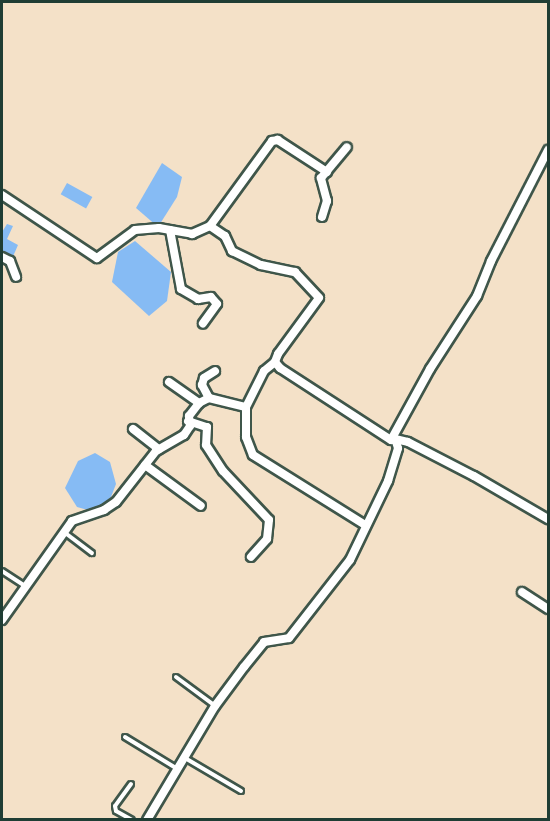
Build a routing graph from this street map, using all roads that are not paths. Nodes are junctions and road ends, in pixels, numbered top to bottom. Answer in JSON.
{"nodes":[{"id":1,"x":347,"y":147,"type":"dead end"},
{"id":2,"x":548,"y":153,"type":"edge"},
{"id":3,"x":327,"y":172,"type":"junction"},
{"id":4,"x":2,"y":195,"type":"edge"},
{"id":5,"x":322,"y":217,"type":"dead end"},
{"id":6,"x":210,"y":226,"type":"junction"},
{"id":7,"x":170,"y":230,"type":"junction"},
{"id":8,"x":2,"y":257,"type":"edge"},
{"id":9,"x":16,"y":277,"type":"dead end"},
{"id":10,"x":203,"y":323,"type":"dead end"},
{"id":11,"x":275,"y":362,"type":"junction"},
{"id":12,"x":215,"y":371,"type":"dead end"},
{"id":13,"x":169,"y":382,"type":"dead end"},
{"id":14,"x":209,"y":398,"type":"junction"},
{"id":15,"x":199,"y":403,"type":"junction"},
{"id":16,"x":246,"y":406,"type":"junction"},
{"id":17,"x":188,"y":421,"type":"junction"},
{"id":18,"x":134,"y":429,"type":"dead end"},
{"id":19,"x":395,"y":439,"type":"junction"},
{"id":20,"x":159,"y":449,"type":"junction"},
{"id":21,"x":145,"y":465,"type":"junction"},
{"id":22,"x":201,"y":506,"type":"dead end"},
{"id":23,"x":549,"y":519,"type":"edge"},
{"id":24,"x":365,"y":525,"type":"junction"},
{"id":25,"x":63,"y":532,"type":"junction"},
{"id":26,"x":92,"y":553,"type":"dead end"},
{"id":27,"x":251,"y":557,"type":"dead end"},
{"id":28,"x":2,"y":571,"type":"edge"},
{"id":29,"x":25,"y":586,"type":"junction"},
{"id":30,"x":522,"y":592,"type":"dead end"},
{"id":31,"x":549,"y":609,"type":"edge"},
{"id":32,"x":2,"y":620,"type":"edge"},
{"id":33,"x":176,"y":677,"type":"dead end"},
{"id":34,"x":215,"y":706,"type":"junction"},
{"id":35,"x":125,"y":737,"type":"dead end"},
{"id":36,"x":185,"y":758,"type":"junction"},
{"id":37,"x":176,"y":768,"type":"junction"},
{"id":38,"x":130,"y":784,"type":"dead end"},
{"id":39,"x":241,"y":791,"type":"dead end"},
{"id":40,"x":132,"y":819,"type":"edge"},
{"id":41,"x":147,"y":819,"type":"edge"}],
"edges":[{"from":1,"to":3,"type":"street"},
{"from":2,"to":19,"type":"street"},
{"from":3,"to":5,"type":"street"},
{"from":3,"to":6,"type":"street"},
{"from":4,"to":7,"type":"street"},
{"from":6,"to":7,"type":"street"},
{"from":6,"to":11,"type":"street"},
{"from":7,"to":10,"type":"street"},
{"from":8,"to":9,"type":"street"},
{"from":11,"to":16,"type":"street"},
{"from":11,"to":19,"type":"street"},
{"from":12,"to":14,"type":"street"},
{"from":13,"to":15,"type":"street"},
{"from":14,"to":15,"type":"street"},
{"from":14,"to":16,"type":"street"},
{"from":15,"to":17,"type":"street"},
{"from":16,"to":24,"type":"street"},
{"from":17,"to":20,"type":"street"},
{"from":17,"to":27,"type":"street"},
{"from":18,"to":20,"type":"street"},
{"from":19,"to":23,"type":"street"},
{"from":19,"to":24,"type":"street"},
{"from":20,"to":21,"type":"street"},
{"from":21,"to":22,"type":"street"},
{"from":21,"to":25,"type":"street"},
{"from":24,"to":34,"type":"street"},
{"from":25,"to":26,"type":"lane"},
{"from":25,"to":29,"type":"street"},
{"from":28,"to":29,"type":"lane"},
{"from":29,"to":32,"type":"street"},
{"from":30,"to":31,"type":"street"},
{"from":33,"to":34,"type":"lane"},
{"from":34,"to":36,"type":"street"},
{"from":35,"to":37,"type":"lane"},
{"from":36,"to":37,"type":"street"},
{"from":36,"to":39,"type":"lane"},
{"from":37,"to":41,"type":"street"},
{"from":38,"to":40,"type":"lane"}]}
